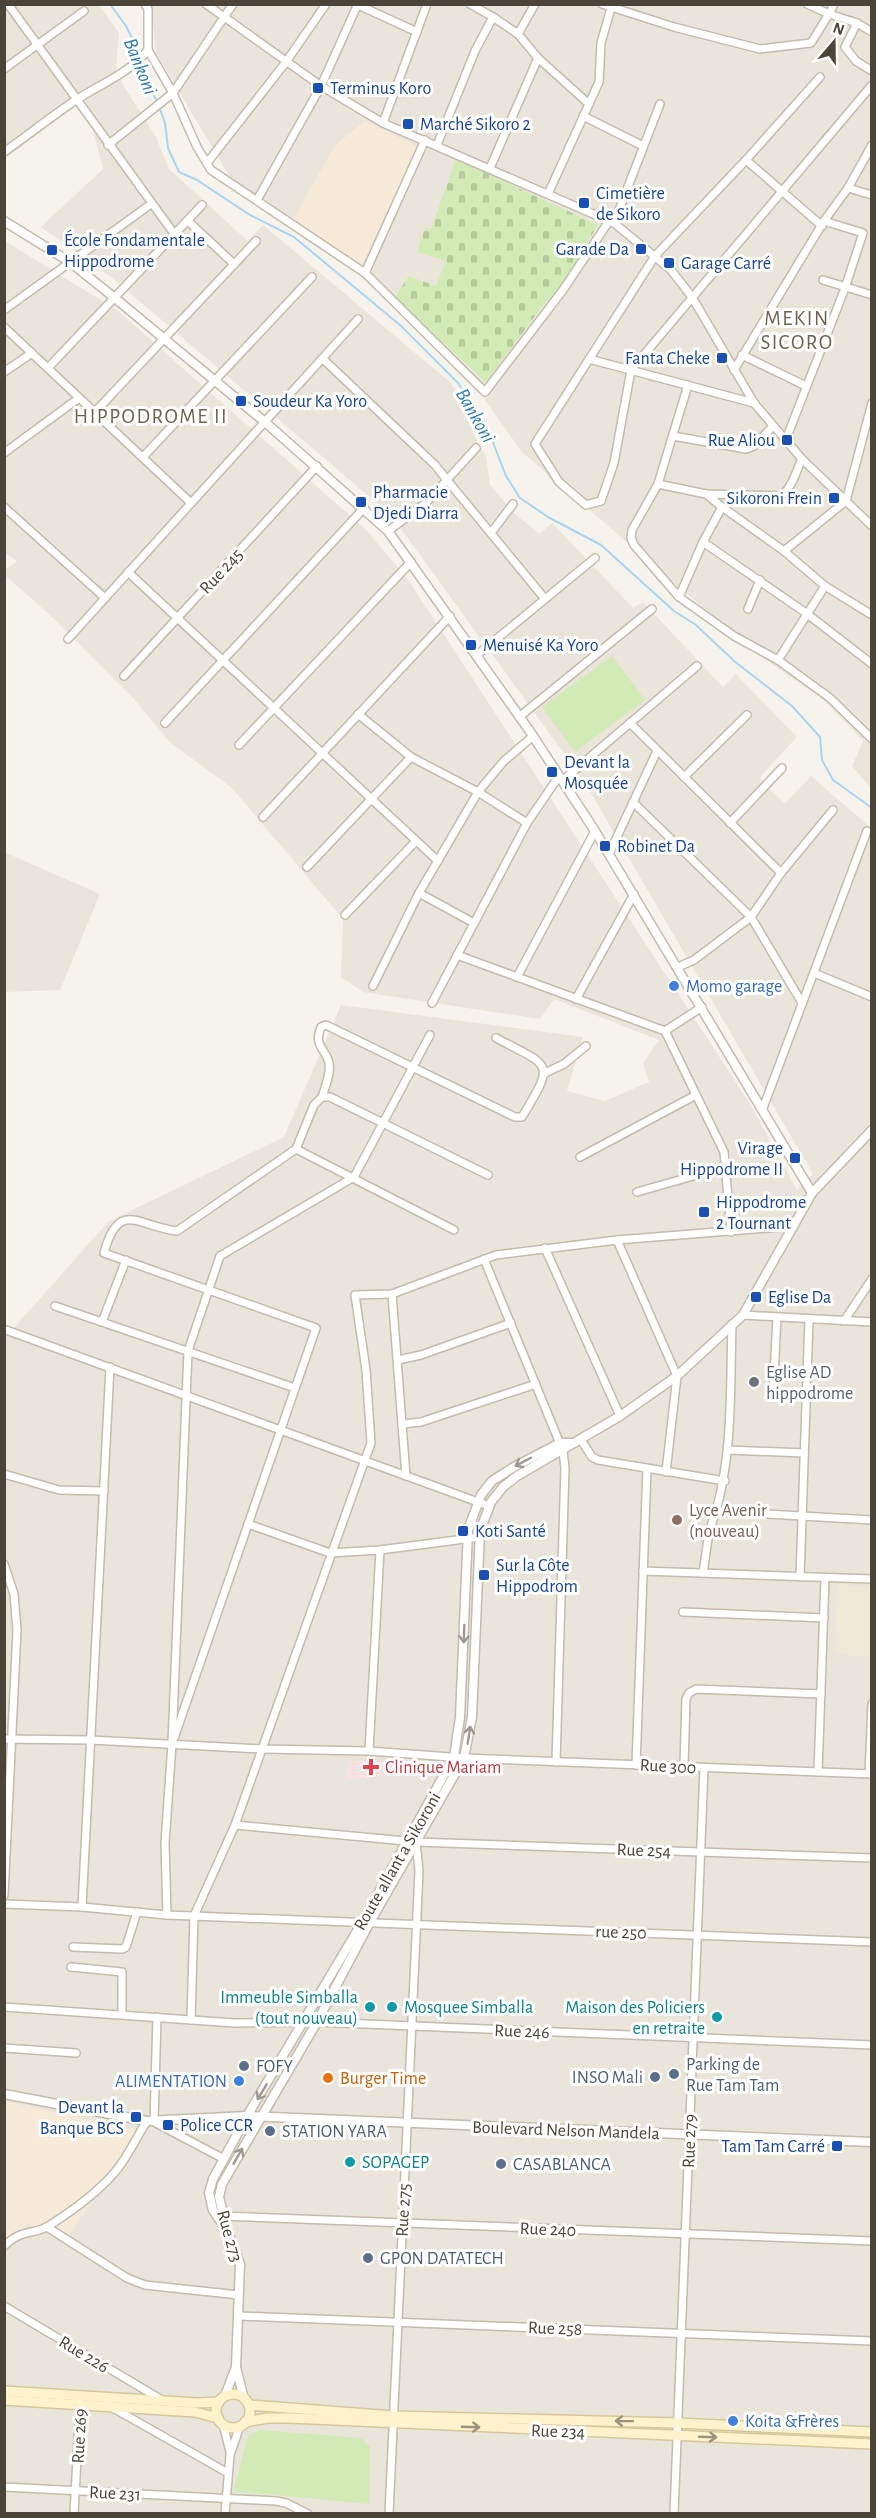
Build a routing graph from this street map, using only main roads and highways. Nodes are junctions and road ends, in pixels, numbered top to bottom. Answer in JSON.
{"nodes":[{"id":1,"x":4,"y":2391,"type":"edge"},
{"id":2,"x":222,"y":2399,"type":"junction"},
{"id":3,"x":4,"y":2400,"type":"edge"},
{"id":4,"x":80,"y":2400,"type":"junction"},
{"id":5,"x":247,"y":2402,"type":"junction"},
{"id":6,"x":393,"y":2420,"type":"junction"},
{"id":7,"x":220,"y":2421,"type":"junction"},
{"id":8,"x":243,"y":2424,"type":"junction"},
{"id":9,"x":872,"y":2432,"type":"edge"},
{"id":10,"x":872,"y":2444,"type":"edge"}],
"edges":[{"from":1,"to":4,"type":"main road"},
{"from":2,"to":4,"type":"main road"},
{"from":2,"to":5,"type":"main road"},
{"from":2,"to":7,"type":"main road"},
{"from":3,"to":4,"type":"main road"},
{"from":4,"to":7,"type":"main road"},
{"from":5,"to":6,"type":"main road","name":"Rue 234"},
{"from":5,"to":8,"type":"main road"},
{"from":6,"to":8,"type":"main road","name":"Rue 234"},
{"from":9,"to":6,"type":"main road","name":"Rue 234","one_way":true},
{"from":6,"to":10,"type":"main road","name":"Rue 234","one_way":true},
{"from":7,"to":8,"type":"main road"}]}
